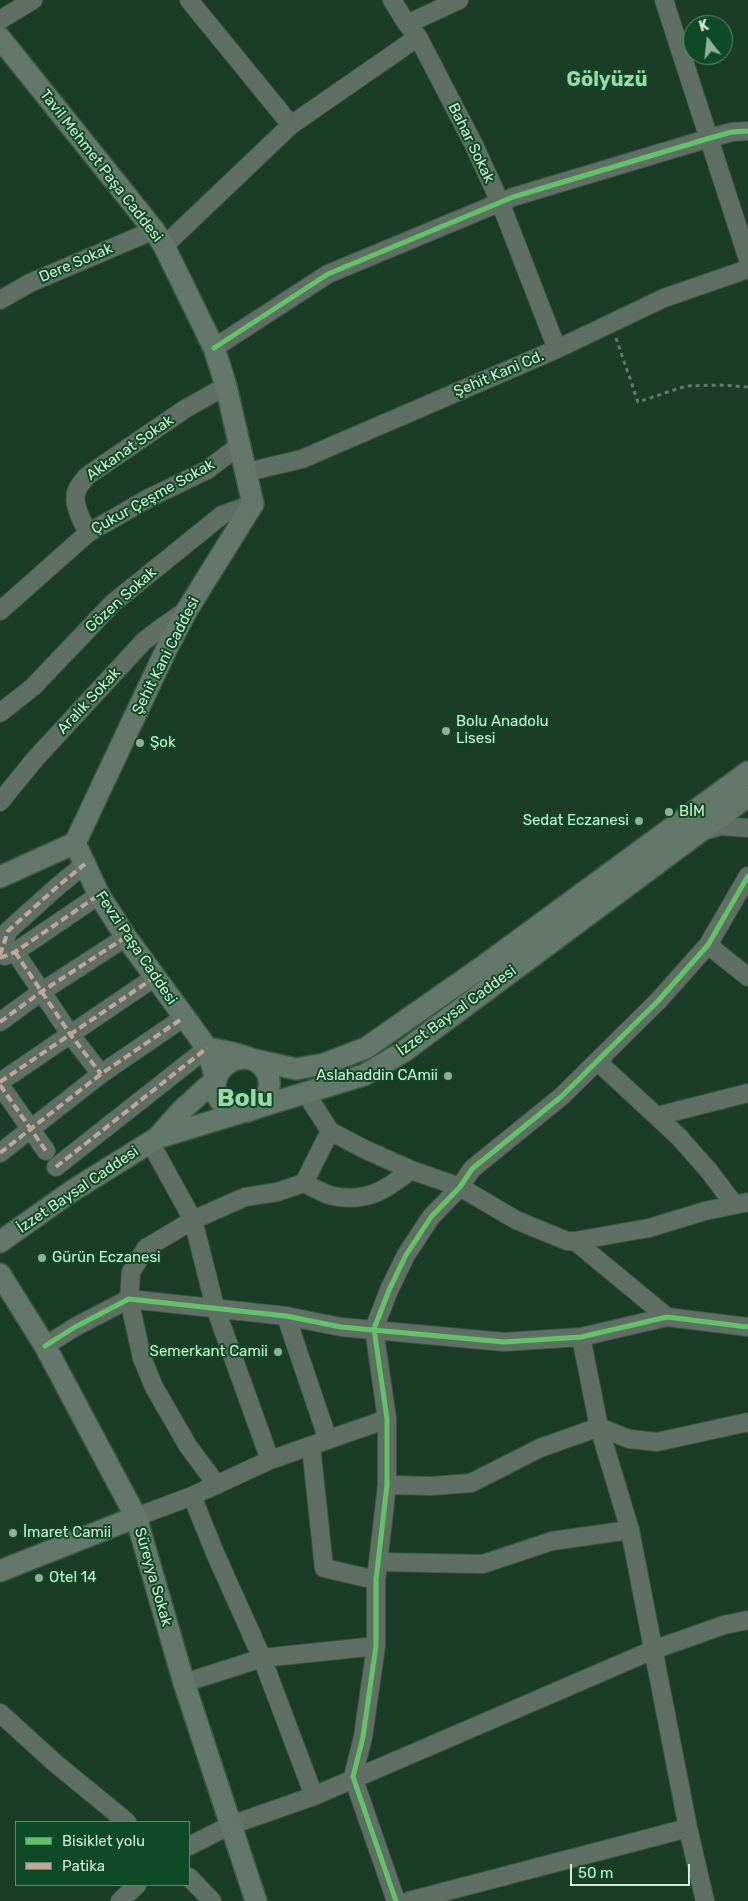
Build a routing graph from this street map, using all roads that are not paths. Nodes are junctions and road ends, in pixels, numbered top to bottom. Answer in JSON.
{"nodes":[{"id":1,"x":33,"y":0,"type":"edge"},
{"id":2,"x":189,"y":0,"type":"edge"},
{"id":3,"x":392,"y":0,"type":"edge"},
{"id":4,"x":459,"y":0,"type":"edge"},
{"id":5,"x":664,"y":0,"type":"edge"},
{"id":6,"x":18,"y":5,"type":"edge"},
{"id":7,"x":0,"y":20,"type":"edge"},
{"id":8,"x":412,"y":31,"type":"junction"},
{"id":9,"x":2,"y":44,"type":"edge"},
{"id":10,"x":291,"y":125,"type":"junction"},
{"id":11,"x":748,"y":131,"type":"edge"},
{"id":12,"x":710,"y":138,"type":"junction"},
{"id":13,"x":500,"y":202,"type":"junction"},
{"id":14,"x":159,"y":238,"type":"junction"},
{"id":15,"x":748,"y":259,"type":"edge"},
{"id":16,"x":748,"y":269,"type":"edge"},
{"id":17,"x":0,"y":300,"type":"edge"},
{"id":18,"x":214,"y":348,"type":"junction"},
{"id":19,"x":557,"y":349,"type":"junction"},
{"id":20,"x":226,"y":386,"type":"junction"},
{"id":21,"x":240,"y":445,"type":"junction"},
{"id":22,"x":247,"y":472,"type":"junction"},
{"id":23,"x":254,"y":504,"type":"junction"},
{"id":24,"x":88,"y":533,"type":"junction"},
{"id":25,"x":187,"y":610,"type":"junction"},
{"id":26,"x":0,"y":611,"type":"edge"},
{"id":27,"x":0,"y":712,"type":"edge"},
{"id":28,"x":747,"y":775,"type":"edge"},
{"id":29,"x":748,"y":796,"type":"edge"},
{"id":30,"x":0,"y":802,"type":"edge"},
{"id":31,"x":748,"y":828,"type":"edge"},
{"id":32,"x":698,"y":833,"type":"junction"},
{"id":33,"x":76,"y":843,"type":"junction"},
{"id":34,"x":85,"y":864,"type":"junction"},
{"id":35,"x":748,"y":876,"type":"edge"},
{"id":36,"x":0,"y":877,"type":"edge"},
{"id":37,"x":99,"y":895,"type":"junction"},
{"id":38,"x":126,"y":937,"type":"junction"},
{"id":39,"x":708,"y":945,"type":"junction"},
{"id":40,"x":5,"y":955,"type":"edge"},
{"id":41,"x":156,"y":977,"type":"junction"},
{"id":42,"x":748,"y":977,"type":"edge"},
{"id":43,"x":41,"y":992,"type":"junction"},
{"id":44,"x":183,"y":1018,"type":"junction"},
{"id":45,"x":0,"y":1022,"type":"edge"},
{"id":46,"x":70,"y":1034,"type":"junction"},
{"id":47,"x":207,"y":1048,"type":"junction"},
{"id":48,"x":246,"y":1058,"type":"junction"},
{"id":49,"x":597,"y":1061,"type":"junction"},
{"id":50,"x":101,"y":1074,"type":"junction"},
{"id":51,"x":216,"y":1079,"type":"junction"},
{"id":52,"x":0,"y":1083,"type":"edge"},
{"id":53,"x":305,"y":1092,"type":"junction"},
{"id":54,"x":748,"y":1093,"type":"edge"},
{"id":55,"x":250,"y":1111,"type":"junction"},
{"id":56,"x":657,"y":1116,"type":"junction"},
{"id":57,"x":31,"y":1130,"type":"junction"},
{"id":58,"x":330,"y":1131,"type":"junction"},
{"id":59,"x":153,"y":1140,"type":"junction"},
{"id":60,"x":46,"y":1151,"type":"dead end"},
{"id":61,"x":0,"y":1154,"type":"edge"},
{"id":62,"x":56,"y":1167,"type":"dead end"},
{"id":63,"x":411,"y":1170,"type":"junction"},
{"id":64,"x":304,"y":1183,"type":"junction"},
{"id":65,"x":460,"y":1187,"type":"junction"},
{"id":66,"x":741,"y":1203,"type":"edge"},
{"id":67,"x":193,"y":1220,"type":"junction"},
{"id":68,"x":575,"y":1241,"type":"junction"},
{"id":69,"x":0,"y":1242,"type":"edge"},
{"id":70,"x":0,"y":1274,"type":"edge"},
{"id":71,"x":129,"y":1299,"type":"junction"},
{"id":72,"x":215,"y":1307,"type":"junction"},
{"id":73,"x":286,"y":1316,"type":"junction"},
{"id":74,"x":667,"y":1317,"type":"junction"},
{"id":75,"x":748,"y":1327,"type":"edge"},
{"id":76,"x":374,"y":1329,"type":"junction"},
{"id":77,"x":581,"y":1337,"type":"junction"},
{"id":78,"x":45,"y":1346,"type":"junction"},
{"id":79,"x":387,"y":1419,"type":"junction"},
{"id":80,"x":748,"y":1422,"type":"edge"},
{"id":81,"x":599,"y":1427,"type":"junction"},
{"id":82,"x":328,"y":1440,"type":"junction"},
{"id":83,"x":311,"y":1446,"type":"junction"},
{"id":84,"x":270,"y":1460,"type":"junction"},
{"id":85,"x":217,"y":1485,"type":"junction"},
{"id":86,"x":387,"y":1485,"type":"junction"},
{"id":87,"x":192,"y":1496,"type":"junction"},
{"id":88,"x":136,"y":1517,"type":"junction"},
{"id":89,"x":630,"y":1530,"type":"junction"},
{"id":90,"x":0,"y":1571,"type":"edge"},
{"id":91,"x":377,"y":1571,"type":"junction"},
{"id":92,"x":748,"y":1620,"type":"edge"},
{"id":93,"x":376,"y":1646,"type":"junction"},
{"id":94,"x":653,"y":1650,"type":"junction"},
{"id":95,"x":262,"y":1658,"type":"junction"},
{"id":96,"x":184,"y":1683,"type":"junction"},
{"id":97,"x":0,"y":1713,"type":"edge"},
{"id":98,"x":353,"y":1778,"type":"junction"},
{"id":99,"x":314,"y":1796,"type":"junction"},
{"id":100,"x":126,"y":1821,"type":"edge"},
{"id":101,"x":230,"y":1825,"type":"junction"},
{"id":102,"x":688,"y":1828,"type":"junction"},
{"id":103,"x":190,"y":1845,"type":"edge"},
{"id":104,"x":190,"y":1879,"type":"edge"},
{"id":105,"x":136,"y":1886,"type":"edge"},
{"id":106,"x":120,"y":1901,"type":"edge"},
{"id":107,"x":212,"y":1901,"type":"edge"},
{"id":108,"x":256,"y":1901,"type":"edge"},
{"id":109,"x":396,"y":1901,"type":"edge"},
{"id":110,"x":410,"y":1901,"type":"edge"},
{"id":111,"x":705,"y":1901,"type":"edge"}],
"edges":[{"from":1,"to":6,"type":"street"},
{"from":2,"to":10,"type":"street"},
{"from":3,"to":8,"type":"street","name":"Bahar Sokak"},
{"from":4,"to":8,"type":"street"},
{"from":5,"to":12,"type":"street"},
{"from":6,"to":7,"type":"street"},
{"from":8,"to":10,"type":"street"},
{"from":8,"to":13,"type":"street","name":"Bahar Sokak"},
{"from":9,"to":14,"type":"main road","name":"Tavil Mehmet Paşa Caddesi"},
{"from":10,"to":14,"type":"street"},
{"from":11,"to":12,"type":"street"},
{"from":12,"to":13,"type":"street"},
{"from":12,"to":15,"type":"street"},
{"from":13,"to":18,"type":"street"},
{"from":13,"to":19,"type":"street","name":"Bahar Sokak"},
{"from":14,"to":17,"type":"street","name":"Dere Sokak"},
{"from":14,"to":18,"type":"main road","name":"Tavil Mehmet Paşa Caddesi"},
{"from":16,"to":19,"type":"street","name":"Şehit Kani Cd."},
{"from":18,"to":20,"type":"main road","name":"Tavil Mehmet Paşa Caddesi"},
{"from":19,"to":22,"type":"street","name":"Şehit Kani Cd."},
{"from":20,"to":21,"type":"main road","name":"Tavil Mehmet Paşa Caddesi"},
{"from":20,"to":24,"type":"street","name":"Akkanat Sokak"},
{"from":21,"to":22,"type":"main road","name":"Tavil Mehmet Paşa Caddesi"},
{"from":21,"to":24,"type":"street","name":"Çukur Çeşme Sokak"},
{"from":22,"to":23,"type":"main road"},
{"from":23,"to":25,"type":"main road","name":"Şehit Kani Caddesi"},
{"from":23,"to":27,"type":"street","name":"Gözen Sokak"},
{"from":24,"to":26,"type":"street","name":"Çukur Çeşme Sokak"},
{"from":25,"to":30,"type":"street","name":"Aralık Sokak"},
{"from":25,"to":33,"type":"main road","name":"Şehit Kani Caddesi"},
{"from":28,"to":48,"type":"main road","name":"İzzet Baysal Caddesi"},
{"from":29,"to":32,"type":"main road","name":"İzzet Baysal Caddesi"},
{"from":31,"to":32,"type":"street"},
{"from":32,"to":53,"type":"main road","name":"İzzet Baysal Caddesi"},
{"from":33,"to":34,"type":"main road","name":"Fevzi Paşa Caddesi"},
{"from":33,"to":36,"type":"main road"},
{"from":34,"to":37,"type":"main road","name":"Fevzi Paşa Caddesi"},
{"from":34,"to":40,"type":"street"},
{"from":35,"to":39,"type":"street"},
{"from":37,"to":38,"type":"main road","name":"Fevzi Paşa Caddesi"},
{"from":37,"to":40,"type":"street"},
{"from":38,"to":41,"type":"main road","name":"Fevzi Paşa Caddesi"},
{"from":38,"to":43,"type":"street"},
{"from":39,"to":42,"type":"street"},
{"from":39,"to":49,"type":"street"},
{"from":40,"to":43,"type":"street"},
{"from":41,"to":44,"type":"main road","name":"Fevzi Paşa Caddesi"},
{"from":41,"to":46,"type":"street"},
{"from":43,"to":45,"type":"street"},
{"from":43,"to":46,"type":"street"},
{"from":44,"to":47,"type":"main road","name":"Fevzi Paşa Caddesi"},
{"from":44,"to":50,"type":"street"},
{"from":46,"to":50,"type":"street"},
{"from":46,"to":52,"type":"street"},
{"from":47,"to":48,"type":"main road","name":"İzzet Baysal Caddesi"},
{"from":47,"to":51,"type":"main road"},
{"from":47,"to":62,"type":"street"},
{"from":48,"to":51,"type":"main road"},
{"from":48,"to":55,"type":"main road"},
{"from":49,"to":56,"type":"street"},
{"from":49,"to":65,"type":"street"},
{"from":50,"to":57,"type":"street"},
{"from":51,"to":55,"type":"main road"},
{"from":51,"to":59,"type":"main road","name":"İzzet Baysal Caddesi"},
{"from":52,"to":57,"type":"street"},
{"from":53,"to":55,"type":"main road","name":"İzzet Baysal Caddesi"},
{"from":53,"to":58,"type":"street"},
{"from":54,"to":56,"type":"street"},
{"from":55,"to":59,"type":"main road","name":"İzzet Baysal Caddesi"},
{"from":56,"to":66,"type":"street"},
{"from":57,"to":60,"type":"street"},
{"from":57,"to":61,"type":"street"},
{"from":58,"to":63,"type":"street"},
{"from":58,"to":64,"type":"street"},
{"from":59,"to":67,"type":"street"},
{"from":59,"to":69,"type":"main road","name":"İzzet Baysal Caddesi"},
{"from":63,"to":64,"type":"street"},
{"from":63,"to":65,"type":"street"},
{"from":64,"to":67,"type":"street"},
{"from":65,"to":68,"type":"street"},
{"from":65,"to":76,"type":"street"},
{"from":66,"to":68,"type":"street"},
{"from":67,"to":71,"type":"street"},
{"from":67,"to":72,"type":"street"},
{"from":68,"to":74,"type":"street"},
{"from":70,"to":78,"type":"main road","name":"Süreyya Sokak"},
{"from":71,"to":72,"type":"street"},
{"from":71,"to":78,"type":"street"},
{"from":71,"to":85,"type":"street"},
{"from":72,"to":73,"type":"street"},
{"from":72,"to":84,"type":"street"},
{"from":73,"to":76,"type":"street"},
{"from":73,"to":82,"type":"street"},
{"from":74,"to":75,"type":"street"},
{"from":74,"to":77,"type":"street"},
{"from":76,"to":77,"type":"street"},
{"from":76,"to":79,"type":"street"},
{"from":77,"to":81,"type":"street"},
{"from":78,"to":88,"type":"main road","name":"Süreyya Sokak"},
{"from":79,"to":82,"type":"street"},
{"from":79,"to":86,"type":"street"},
{"from":80,"to":81,"type":"street"},
{"from":81,"to":86,"type":"street"},
{"from":81,"to":89,"type":"street"},
{"from":82,"to":83,"type":"street"},
{"from":83,"to":84,"type":"street"},
{"from":83,"to":91,"type":"street"},
{"from":84,"to":85,"type":"street"},
{"from":85,"to":87,"type":"street"},
{"from":86,"to":91,"type":"street"},
{"from":87,"to":88,"type":"street"},
{"from":87,"to":95,"type":"street"},
{"from":88,"to":90,"type":"main road"},
{"from":88,"to":96,"type":"main road","name":"Süreyya Sokak"},
{"from":89,"to":91,"type":"street"},
{"from":89,"to":94,"type":"street"},
{"from":91,"to":93,"type":"street"},
{"from":92,"to":94,"type":"street"},
{"from":93,"to":95,"type":"street"},
{"from":93,"to":98,"type":"street"},
{"from":94,"to":98,"type":"street"},
{"from":94,"to":102,"type":"street"},
{"from":95,"to":96,"type":"street"},
{"from":95,"to":99,"type":"street"},
{"from":96,"to":101,"type":"main road","name":"Süreyya Sokak"},
{"from":97,"to":100,"type":"street"},
{"from":98,"to":99,"type":"street"},
{"from":98,"to":109,"type":"street"},
{"from":99,"to":101,"type":"street"},
{"from":101,"to":103,"type":"street"},
{"from":101,"to":108,"type":"main road","name":"Süreyya Sokak"},
{"from":102,"to":110,"type":"street"},
{"from":102,"to":111,"type":"street"},
{"from":104,"to":107,"type":"street"},
{"from":105,"to":106,"type":"street"}]}
